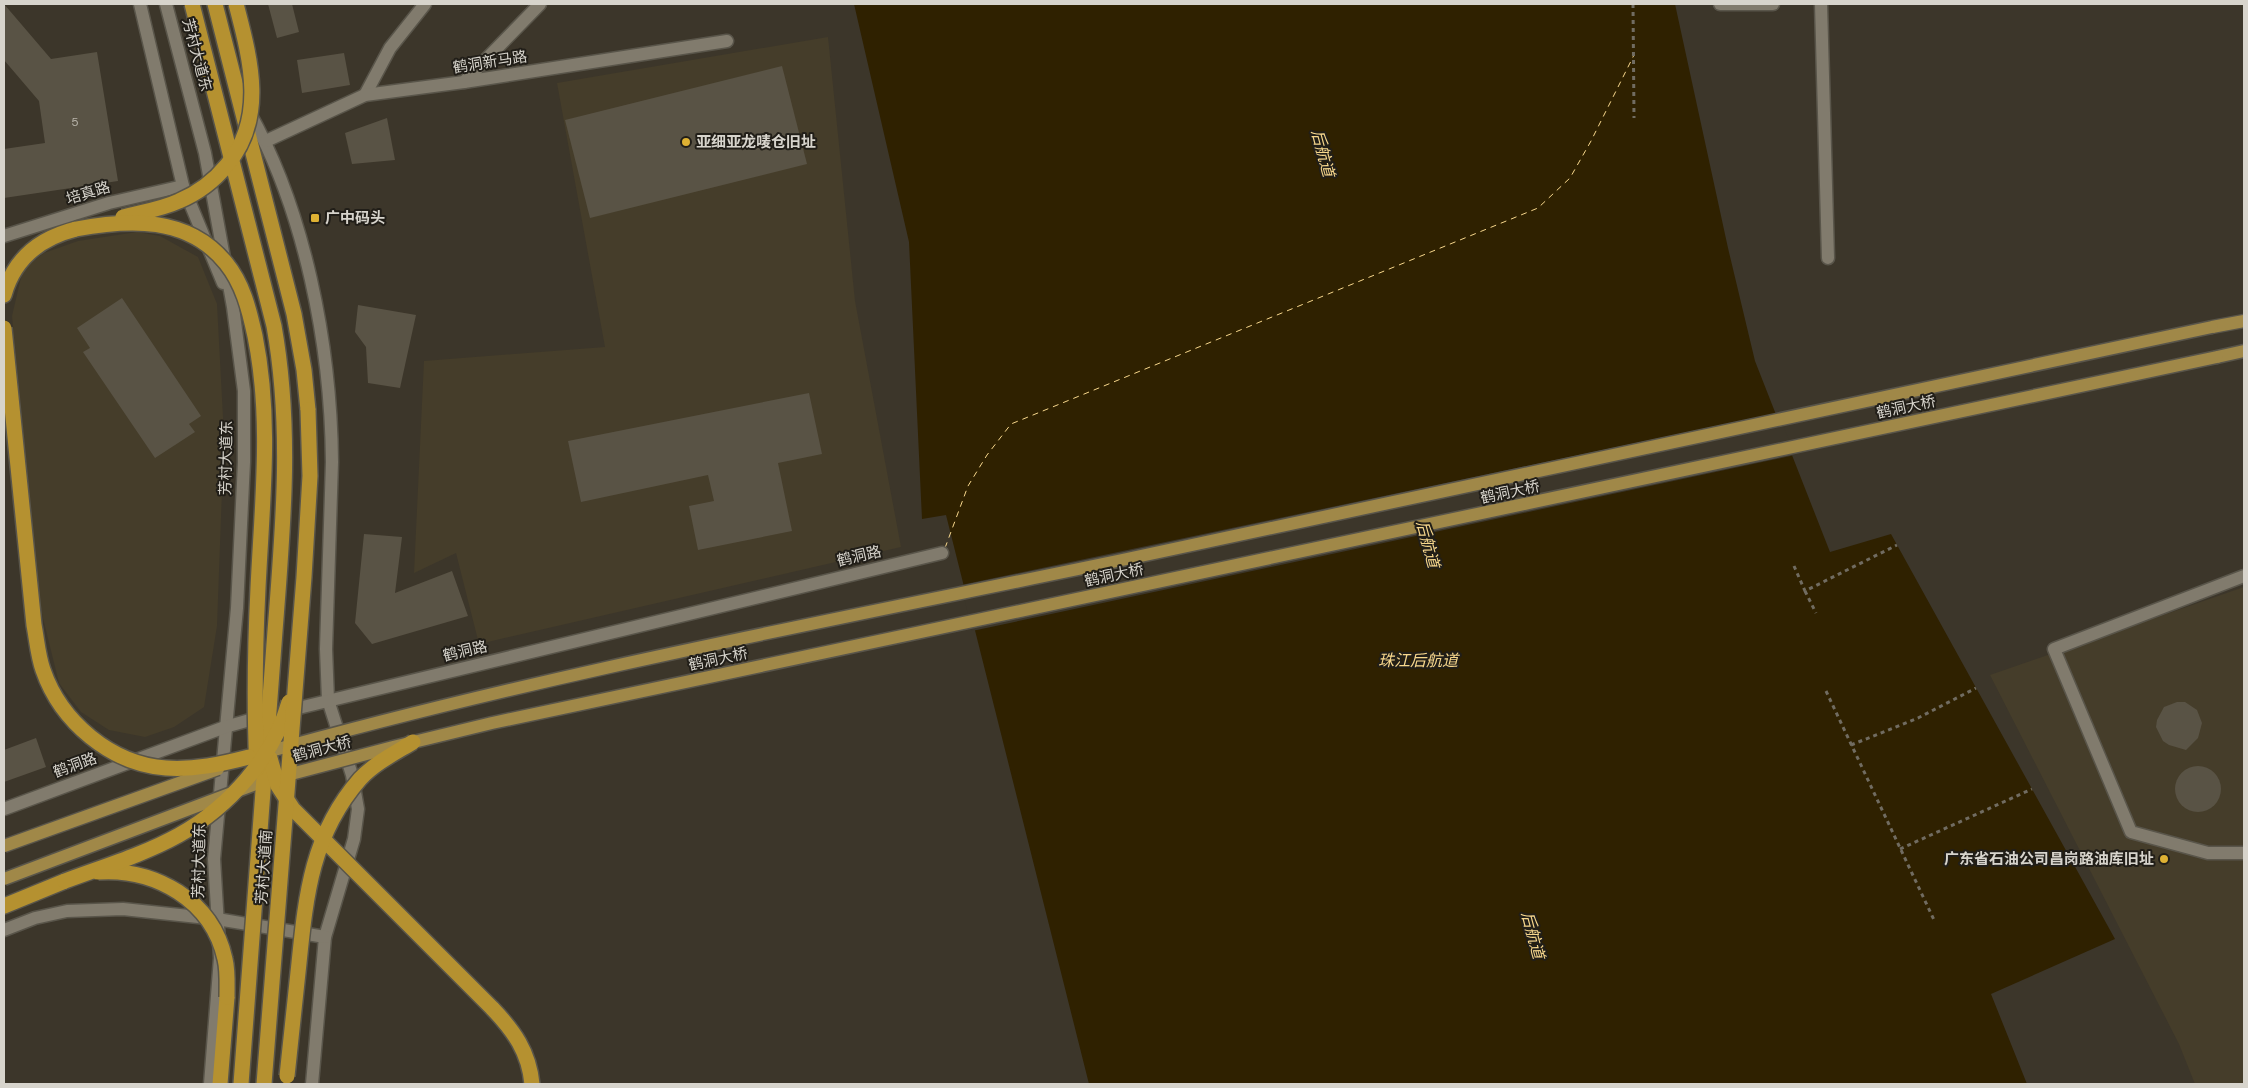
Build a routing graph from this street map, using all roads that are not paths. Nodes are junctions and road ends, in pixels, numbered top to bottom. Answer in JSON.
{"nodes":[{"id":1,"x":140,"y":4,"type":"edge"},
{"id":2,"x":166,"y":4,"type":"edge"},
{"id":3,"x":192,"y":4,"type":"edge"},
{"id":4,"x":215,"y":4,"type":"edge"},
{"id":5,"x":236,"y":4,"type":"edge"},
{"id":6,"x":425,"y":4,"type":"edge"},
{"id":7,"x":540,"y":4,"type":"edge"},
{"id":8,"x":1720,"y":4,"type":"edge"},
{"id":9,"x":1773,"y":4,"type":"edge"},
{"id":10,"x":1821,"y":4,"type":"edge"},
{"id":11,"x":728,"y":41,"type":"dead end"},
{"id":12,"x":464,"y":82,"type":"junction"},
{"id":13,"x":238,"y":93,"type":"junction"},
{"id":14,"x":365,"y":95,"type":"junction"},
{"id":15,"x":266,"y":141,"type":"junction"},
{"id":16,"x":183,"y":186,"type":"junction"},
{"id":17,"x":76,"y":230,"type":"junction"},
{"id":18,"x":4,"y":236,"type":"edge"},
{"id":19,"x":1828,"y":258,"type":"dead end"},
{"id":20,"x":4,"y":295,"type":"edge"},
{"id":21,"x":234,"y":307,"type":"junction"},
{"id":22,"x":2244,"y":320,"type":"edge"},
{"id":23,"x":4,"y":328,"type":"edge"},
{"id":24,"x":2244,"y":351,"type":"edge"},
{"id":25,"x":942,"y":553,"type":"dead end"},
{"id":26,"x":2244,"y":576,"type":"edge"},
{"id":27,"x":298,"y":652,"type":"junction"},
{"id":28,"x":328,"y":700,"type":"junction"},
{"id":29,"x":269,"y":716,"type":"junction"},
{"id":30,"x":225,"y":727,"type":"junction"},
{"id":31,"x":413,"y":742,"type":"junction"},
{"id":32,"x":249,"y":757,"type":"junction"},
{"id":33,"x":4,"y":809,"type":"edge"},
{"id":34,"x":261,"y":823,"type":"junction"},
{"id":35,"x":4,"y":846,"type":"edge"},
{"id":36,"x":2244,"y":853,"type":"edge"},
{"id":37,"x":4,"y":878,"type":"edge"},
{"id":38,"x":65,"y":881,"type":"junction"},
{"id":39,"x":4,"y":906,"type":"edge"},
{"id":40,"x":217,"y":919,"type":"junction"},
{"id":41,"x":4,"y":930,"type":"edge"},
{"id":42,"x":326,"y":937,"type":"junction"},
{"id":43,"x":288,"y":1082,"type":"edge"},
{"id":44,"x":210,"y":1084,"type":"edge"},
{"id":45,"x":220,"y":1084,"type":"edge"},
{"id":46,"x":242,"y":1084,"type":"edge"},
{"id":47,"x":264,"y":1084,"type":"edge"},
{"id":48,"x":312,"y":1084,"type":"edge"},
{"id":49,"x":532,"y":1084,"type":"edge"}],
"edges":[{"from":1,"to":16,"type":"street"},
{"from":2,"to":21,"type":"street","name":"芳村大道东"},
{"from":3,"to":29,"type":"highway","name":"芳村大道东","bridge":true},
{"from":4,"to":13,"type":"highway","name":"芳村大道东"},
{"from":5,"to":17,"type":"highway","bridge":true},
{"from":6,"to":14,"type":"street"},
{"from":7,"to":12,"type":"street"},
{"from":8,"to":9,"type":"street"},
{"from":10,"to":19,"type":"street"},
{"from":11,"to":12,"type":"street","name":"鹤洞新马路"},
{"from":12,"to":14,"type":"street","name":"鹤洞新马路"},
{"from":13,"to":15,"type":"street","name":"芳村大道东"},
{"from":13,"to":27,"type":"highway","name":"芳村大道东","bridge":true},
{"from":14,"to":15,"type":"street","name":"鹤洞新马路"},
{"from":15,"to":28,"type":"street","name":"芳村大道东"},
{"from":16,"to":18,"type":"street","name":"培真路"},
{"from":16,"to":21,"type":"street"},
{"from":17,"to":20,"type":"highway"},
{"from":17,"to":34,"type":"highway","bridge":true},
{"from":21,"to":30,"type":"street","name":"芳村大道东"},
{"from":22,"to":32,"type":"main road","name":"鹤洞大桥","bridge":true},
{"from":23,"to":32,"type":"highway","bridge":true},
{"from":24,"to":31,"type":"main road","name":"鹤洞大桥","bridge":true},
{"from":25,"to":28,"type":"street","name":"鹤洞路"},
{"from":26,"to":36,"type":"street"},
{"from":27,"to":38,"type":"highway","bridge":true},
{"from":27,"to":47,"type":"highway","name":"芳村大道南","bridge":true},
{"from":28,"to":30,"type":"street","name":"鹤洞路"},
{"from":28,"to":42,"type":"street","name":"芳村大道东"},
{"from":29,"to":34,"type":"highway","name":"芳村大道东","bridge":true},
{"from":29,"to":49,"type":"highway","bridge":true},
{"from":30,"to":33,"type":"street","name":"鹤洞路"},
{"from":30,"to":40,"type":"street","name":"芳村大道东"},
{"from":31,"to":37,"type":"main road","name":"鹤洞大桥","bridge":true},
{"from":31,"to":43,"type":"highway","bridge":true},
{"from":32,"to":35,"type":"main road","name":"鹤洞大桥","bridge":true},
{"from":34,"to":46,"type":"highway","name":"芳村大道南","bridge":true},
{"from":38,"to":39,"type":"highway"},
{"from":38,"to":45,"type":"highway","bridge":true},
{"from":40,"to":41,"type":"street"},
{"from":40,"to":42,"type":"street"},
{"from":40,"to":44,"type":"street"},
{"from":42,"to":48,"type":"street"}]}
